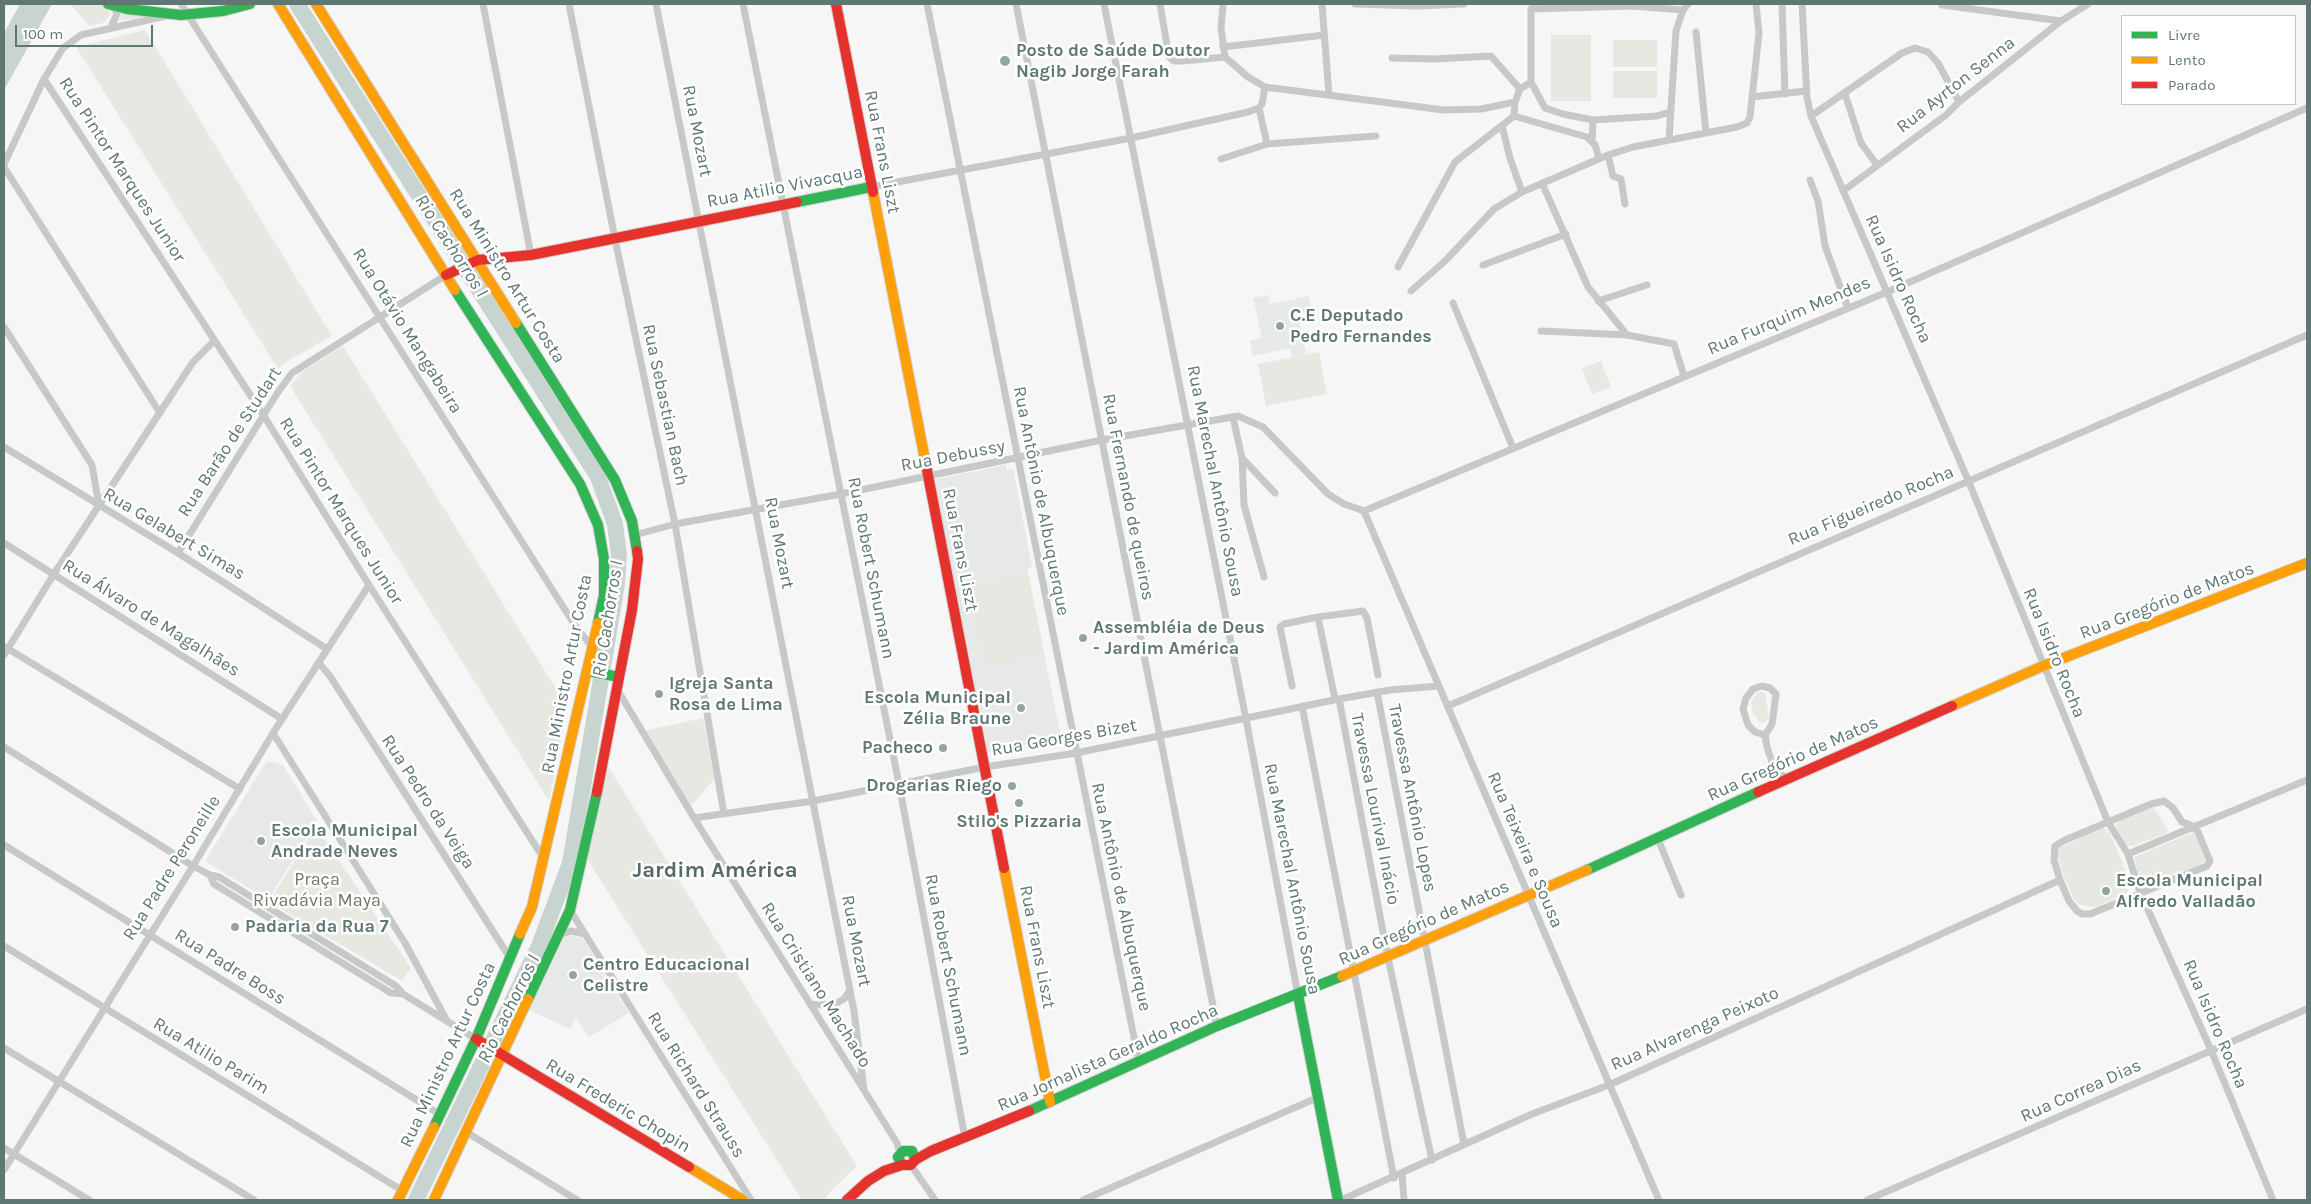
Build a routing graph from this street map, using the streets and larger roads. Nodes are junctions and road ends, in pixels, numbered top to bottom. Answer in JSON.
{"nodes":[{"id":1,"x":111,"y":4,"type":"edge"},
{"id":2,"x":181,"y":4,"type":"edge"},
{"id":3,"x":250,"y":4,"type":"edge"},
{"id":4,"x":278,"y":4,"type":"edge"},
{"id":5,"x":316,"y":4,"type":"edge"},
{"id":6,"x":483,"y":4,"type":"edge"},
{"id":7,"x":569,"y":4,"type":"edge"},
{"id":8,"x":656,"y":4,"type":"edge"},
{"id":9,"x":743,"y":4,"type":"edge"},
{"id":10,"x":836,"y":4,"type":"edge"},
{"id":11,"x":927,"y":4,"type":"edge"},
{"id":12,"x":1016,"y":4,"type":"edge"},
{"id":13,"x":1104,"y":4,"type":"edge"},
{"id":14,"x":1160,"y":4,"type":"edge"},
{"id":15,"x":1223,"y":4,"type":"edge"},
{"id":16,"x":1322,"y":4,"type":"edge"},
{"id":17,"x":1355,"y":4,"type":"edge"},
{"id":18,"x":1464,"y":4,"type":"edge"},
{"id":19,"x":1756,"y":4,"type":"edge"},
{"id":20,"x":1782,"y":4,"type":"edge"},
{"id":21,"x":1802,"y":4,"type":"edge"},
{"id":22,"x":2088,"y":4,"type":"edge"},
{"id":23,"x":1942,"y":5,"type":"dead end"},
{"id":24,"x":1533,"y":6,"type":"edge"},
{"id":25,"x":1685,"y":7,"type":"edge"},
{"id":26,"x":202,"y":14,"type":"junction"},
{"id":27,"x":170,"y":15,"type":"junction"},
{"id":28,"x":188,"y":15,"type":"junction"},
{"id":29,"x":2061,"y":21,"type":"junction"},
{"id":30,"x":111,"y":27,"type":"junction"},
{"id":31,"x":196,"y":28,"type":"junction"},
{"id":32,"x":1696,"y":32,"type":"dead end"},
{"id":33,"x":1324,"y":35,"type":"junction"},
{"id":34,"x":1223,"y":47,"type":"junction"},
{"id":35,"x":1225,"y":58,"type":"junction"},
{"id":36,"x":1392,"y":58,"type":"dead end"},
{"id":37,"x":44,"y":79,"type":"junction"},
{"id":38,"x":1531,"y":82,"type":"junction"},
{"id":39,"x":1264,"y":87,"type":"junction"},
{"id":40,"x":1520,"y":89,"type":"junction"},
{"id":41,"x":1806,"y":91,"type":"junction"},
{"id":42,"x":1785,"y":94,"type":"junction"},
{"id":43,"x":1844,"y":94,"type":"junction"},
{"id":44,"x":1328,"y":95,"type":"junction"},
{"id":45,"x":1752,"y":97,"type":"junction"},
{"id":46,"x":1515,"y":102,"type":"junction"},
{"id":47,"x":1959,"y":102,"type":"junction"},
{"id":48,"x":1259,"y":108,"type":"junction"},
{"id":49,"x":2307,"y":108,"type":"edge"},
{"id":50,"x":1670,"y":112,"type":"junction"},
{"id":51,"x":1514,"y":116,"type":"junction"},
{"id":52,"x":1811,"y":116,"type":"junction"},
{"id":53,"x":1593,"y":120,"type":"junction"},
{"id":54,"x":1502,"y":126,"type":"junction"},
{"id":55,"x":1706,"y":133,"type":"junction"},
{"id":56,"x":1376,"y":136,"type":"dead end"},
{"id":57,"x":1131,"y":138,"type":"junction"},
{"id":58,"x":1669,"y":139,"type":"junction"},
{"id":59,"x":1592,"y":141,"type":"junction"},
{"id":60,"x":1266,"y":144,"type":"junction"},
{"id":61,"x":1044,"y":154,"type":"junction"},
{"id":62,"x":1608,"y":155,"type":"junction"},
{"id":63,"x":1599,"y":158,"type":"junction"},
{"id":64,"x":1222,"y":159,"type":"dead end"},
{"id":65,"x":4,"y":164,"type":"edge"},
{"id":66,"x":1877,"y":165,"type":"junction"},
{"id":67,"x":4,"y":168,"type":"edge"},
{"id":68,"x":960,"y":169,"type":"junction"},
{"id":69,"x":1810,"y":180,"type":"dead end"},
{"id":70,"x":1542,"y":183,"type":"junction"},
{"id":71,"x":871,"y":187,"type":"junction"},
{"id":72,"x":1843,"y":191,"type":"junction"},
{"id":73,"x":1522,"y":192,"type":"junction"},
{"id":74,"x":782,"y":204,"type":"junction"},
{"id":75,"x":1625,"y":204,"type":"dead end"},
{"id":76,"x":700,"y":221,"type":"junction"},
{"id":77,"x":1566,"y":234,"type":"junction"},
{"id":78,"x":615,"y":239,"type":"junction"},
{"id":79,"x":530,"y":255,"type":"junction"},
{"id":80,"x":475,"y":262,"type":"junction"},
{"id":81,"x":1483,"y":265,"type":"dead end"},
{"id":82,"x":1398,"y":267,"type":"dead end"},
{"id":83,"x":449,"y":274,"type":"junction"},
{"id":84,"x":1647,"y":285,"type":"dead end"},
{"id":85,"x":1411,"y":291,"type":"dead end"},
{"id":86,"x":1887,"y":292,"type":"junction"},
{"id":87,"x":1598,"y":301,"type":"junction"},
{"id":88,"x":1453,"y":303,"type":"dead end"},
{"id":89,"x":1848,"y":308,"type":"junction"},
{"id":90,"x":381,"y":317,"type":"junction"},
{"id":91,"x":4,"y":327,"type":"edge"},
{"id":92,"x":1541,"y":331,"type":"dead end"},
{"id":93,"x":1627,"y":335,"type":"junction"},
{"id":94,"x":2307,"y":335,"type":"edge"},
{"id":95,"x":214,"y":341,"type":"junction"},
{"id":96,"x":1684,"y":376,"type":"junction"},
{"id":97,"x":160,"y":413,"type":"junction"},
{"id":98,"x":264,"y":416,"type":"junction"},
{"id":99,"x":1233,"y":417,"type":"junction"},
{"id":100,"x":1188,"y":424,"type":"junction"},
{"id":101,"x":1102,"y":440,"type":"junction"},
{"id":102,"x":4,"y":447,"type":"edge"},
{"id":103,"x":1513,"y":448,"type":"junction"},
{"id":104,"x":1242,"y":458,"type":"junction"},
{"id":105,"x":1017,"y":459,"type":"junction"},
{"id":106,"x":929,"y":476,"type":"junction"},
{"id":107,"x":1968,"y":480,"type":"junction"},
{"id":108,"x":1275,"y":492,"type":"dead end"},
{"id":109,"x":841,"y":494,"type":"junction"},
{"id":110,"x":99,"y":505,"type":"junction"},
{"id":111,"x":757,"y":509,"type":"junction"},
{"id":112,"x":1364,"y":512,"type":"junction"},
{"id":113,"x":675,"y":524,"type":"junction"},
{"id":114,"x":635,"y":535,"type":"junction"},
{"id":115,"x":4,"y":543,"type":"edge"},
{"id":116,"x":178,"y":553,"type":"junction"},
{"id":117,"x":2307,"y":563,"type":"edge"},
{"id":118,"x":54,"y":574,"type":"junction"},
{"id":119,"x":1264,"y":577,"type":"dead end"},
{"id":120,"x":369,"y":585,"type":"junction"},
{"id":121,"x":1318,"y":618,"type":"junction"},
{"id":122,"x":593,"y":648,"type":"junction"},
{"id":123,"x":328,"y":649,"type":"junction"},
{"id":124,"x":5,"y":650,"type":"edge"},
{"id":125,"x":319,"y":662,"type":"junction"},
{"id":126,"x":2043,"y":666,"type":"junction"},
{"id":127,"x":592,"y":672,"type":"junction"},
{"id":128,"x":1378,"y":675,"type":"dead end"},
{"id":129,"x":616,"y":676,"type":"junction"},
{"id":130,"x":1292,"y":686,"type":"dead end"},
{"id":131,"x":1439,"y":686,"type":"junction"},
{"id":132,"x":617,"y":689,"type":"junction"},
{"id":133,"x":1377,"y":692,"type":"junction"},
{"id":134,"x":1337,"y":699,"type":"junction"},
{"id":135,"x":1302,"y":706,"type":"junction"},
{"id":136,"x":1448,"y":706,"type":"junction"},
{"id":137,"x":282,"y":719,"type":"junction"},
{"id":138,"x":1246,"y":719,"type":"junction"},
{"id":139,"x":273,"y":733,"type":"junction"},
{"id":140,"x":1765,"y":735,"type":"junction"},
{"id":141,"x":1160,"y":736,"type":"junction"},
{"id":142,"x":4,"y":748,"type":"edge"},
{"id":143,"x":1076,"y":753,"type":"junction"},
{"id":144,"x":985,"y":767,"type":"junction"},
{"id":145,"x":1786,"y":779,"type":"junction"},
{"id":146,"x":2307,"y":780,"type":"edge"},
{"id":147,"x":899,"y":784,"type":"junction"},
{"id":148,"x":240,"y":789,"type":"junction"},
{"id":149,"x":813,"y":801,"type":"junction"},
{"id":150,"x":724,"y":814,"type":"junction"},
{"id":151,"x":694,"y":818,"type":"junction"},
{"id":152,"x":2108,"y":822,"type":"junction"},
{"id":153,"x":2193,"y":826,"type":"junction"},
{"id":154,"x":1658,"y":840,"type":"junction"},
{"id":155,"x":4,"y":845,"type":"edge"},
{"id":156,"x":2128,"y":854,"type":"junction"},
{"id":157,"x":545,"y":860,"type":"junction"},
{"id":158,"x":193,"y":866,"type":"junction"},
{"id":159,"x":2060,"y":880,"type":"junction"},
{"id":160,"x":2140,"y":892,"type":"junction"},
{"id":161,"x":1681,"y":895,"type":"dead end"},
{"id":162,"x":1528,"y":896,"type":"junction"},
{"id":163,"x":570,"y":910,"type":"junction"},
{"id":164,"x":149,"y":934,"type":"junction"},
{"id":165,"x":585,"y":934,"type":"junction"},
{"id":166,"x":558,"y":935,"type":"junction"},
{"id":167,"x":1424,"y":942,"type":"junction"},
{"id":168,"x":4,"y":946,"type":"edge"},
{"id":169,"x":510,"y":958,"type":"junction"},
{"id":170,"x":1388,"y":958,"type":"junction"},
{"id":171,"x":1355,"y":972,"type":"junction"},
{"id":172,"x":850,"y":990,"type":"junction"},
{"id":173,"x":1298,"y":995,"type":"junction"},
{"id":174,"x":810,"y":1004,"type":"junction"},
{"id":175,"x":103,"y":1008,"type":"junction"},
{"id":176,"x":2307,"y":1009,"type":"edge"},
{"id":177,"x":447,"y":1022,"type":"junction"},
{"id":178,"x":1217,"y":1026,"type":"junction"},
{"id":179,"x":479,"y":1041,"type":"junction"},
{"id":180,"x":4,"y":1048,"type":"edge"},
{"id":181,"x":2211,"y":1050,"type":"junction"},
{"id":182,"x":499,"y":1053,"type":"junction"},
{"id":183,"x":1139,"y":1062,"type":"junction"},
{"id":184,"x":58,"y":1082,"type":"junction"},
{"id":185,"x":1609,"y":1085,"type":"junction"},
{"id":186,"x":864,"y":1090,"type":"junction"},
{"id":187,"x":1319,"y":1097,"type":"junction"},
{"id":188,"x":1050,"y":1102,"type":"junction"},
{"id":189,"x":441,"y":1114,"type":"junction"},
{"id":190,"x":466,"y":1132,"type":"junction"},
{"id":191,"x":965,"y":1138,"type":"junction"},
{"id":192,"x":1464,"y":1144,"type":"junction"},
{"id":193,"x":4,"y":1148,"type":"edge"},
{"id":194,"x":14,"y":1154,"type":"junction"},
{"id":195,"x":905,"y":1156,"type":"junction"},
{"id":196,"x":1432,"y":1160,"type":"junction"},
{"id":197,"x":4,"y":1170,"type":"edge"},
{"id":198,"x":1402,"y":1174,"type":"junction"},
{"id":199,"x":1394,"y":1178,"type":"junction"},
{"id":200,"x":400,"y":1196,"type":"edge"},
{"id":201,"x":89,"y":1200,"type":"edge"},
{"id":202,"x":254,"y":1200,"type":"edge"},
{"id":203,"x":434,"y":1200,"type":"edge"},
{"id":204,"x":577,"y":1200,"type":"edge"},
{"id":205,"x":743,"y":1200,"type":"edge"},
{"id":206,"x":751,"y":1200,"type":"edge"},
{"id":207,"x":847,"y":1200,"type":"edge"},
{"id":208,"x":935,"y":1200,"type":"edge"},
{"id":209,"x":1083,"y":1200,"type":"edge"},
{"id":210,"x":1340,"y":1200,"type":"edge"},
{"id":211,"x":1404,"y":1200,"type":"edge"},
{"id":212,"x":1659,"y":1200,"type":"edge"},
{"id":213,"x":1867,"y":1200,"type":"edge"},
{"id":214,"x":2272,"y":1200,"type":"edge"}],
"edges":[{"from":1,"to":27,"type":"street"},
{"from":1,"to":30,"type":"street"},
{"from":2,"to":28,"type":"street","name":"Rua Otávio Mangabeira"},
{"from":3,"to":26,"type":"street"},
{"from":4,"to":83,"type":"street","name":"Rua Ministro Artur Costa"},
{"from":5,"to":80,"type":"street","name":"Rua Ministro Artur Costa"},
{"from":6,"to":79,"type":"street"},
{"from":7,"to":78,"type":"street","name":"Rua Sebastian Bach"},
{"from":8,"to":76,"type":"street","name":"Rua Mozart"},
{"from":9,"to":74,"type":"street","name":"Rua Robert Schumann"},
{"from":10,"to":71,"type":"street","name":"Rua Frans Liszt"},
{"from":11,"to":68,"type":"street","name":"Rua Antônio de Albuquerque"},
{"from":12,"to":61,"type":"street","name":"Rua Frernando de queiros"},
{"from":13,"to":57,"type":"street","name":"Rua Marechal Antônio Sousa"},
{"from":14,"to":35,"type":"street"},
{"from":15,"to":34,"type":"street"},
{"from":16,"to":33,"type":"street"},
{"from":17,"to":18,"type":"street"},
{"from":19,"to":45,"type":"street"},
{"from":20,"to":42,"type":"street"},
{"from":21,"to":41,"type":"street","name":"Rua Isidro Rocha"},
{"from":22,"to":29,"type":"street","name":"Rua Ayrton Senna"},
{"from":23,"to":29,"type":"street"},
{"from":24,"to":25,"type":"street"},
{"from":24,"to":38,"type":"street"},
{"from":25,"to":50,"type":"street"},
{"from":26,"to":28,"type":"street"},
{"from":26,"to":31,"type":"street"},
{"from":27,"to":28,"type":"street"},
{"from":27,"to":30,"type":"street"},
{"from":28,"to":31,"type":"street","name":"Rua Otávio Mangabeira"},
{"from":29,"to":47,"type":"street","name":"Rua Ayrton Senna"},
{"from":30,"to":37,"type":"street"},
{"from":31,"to":90,"type":"street","name":"Rua Otávio Mangabeira"},
{"from":32,"to":55,"type":"street"},
{"from":33,"to":34,"type":"street"},
{"from":33,"to":44,"type":"street"},
{"from":34,"to":35,"type":"street"},
{"from":35,"to":39,"type":"street"},
{"from":36,"to":40,"type":"street"},
{"from":37,"to":65,"type":"street"},
{"from":37,"to":95,"type":"street","name":"Rua Pintor Marques Junior"},
{"from":38,"to":40,"type":"street"},
{"from":38,"to":53,"type":"street"},
{"from":39,"to":44,"type":"street"},
{"from":39,"to":48,"type":"street"},
{"from":40,"to":46,"type":"street"},
{"from":41,"to":42,"type":"street"},
{"from":41,"to":52,"type":"street","name":"Rua Isidro Rocha"},
{"from":42,"to":45,"type":"street"},
{"from":43,"to":47,"type":"street"},
{"from":43,"to":52,"type":"street"},
{"from":43,"to":66,"type":"street"},
{"from":44,"to":46,"type":"street"},
{"from":45,"to":55,"type":"street"},
{"from":46,"to":51,"type":"street"},
{"from":47,"to":66,"type":"street","name":"Rua Ayrton Senna"},
{"from":48,"to":57,"type":"street","name":"Rua Atilio Vivacqua"},
{"from":48,"to":60,"type":"street"},
{"from":49,"to":86,"type":"street","name":"Rua Furquim Mendes"},
{"from":50,"to":53,"type":"street"},
{"from":50,"to":58,"type":"street"},
{"from":51,"to":54,"type":"street"},
{"from":51,"to":59,"type":"street"},
{"from":52,"to":72,"type":"street","name":"Rua Isidro Rocha"},
{"from":53,"to":59,"type":"street"},
{"from":54,"to":73,"type":"street"},
{"from":54,"to":82,"type":"street"},
{"from":55,"to":58,"type":"street"},
{"from":56,"to":60,"type":"street"},
{"from":57,"to":61,"type":"street","name":"Rua Atilio Vivacqua"},
{"from":57,"to":100,"type":"street","name":"Rua Marechal Antônio Sousa"},
{"from":58,"to":62,"type":"street"},
{"from":59,"to":63,"type":"street"},
{"from":60,"to":64,"type":"street"},
{"from":61,"to":68,"type":"street","name":"Rua Atilio Vivacqua"},
{"from":61,"to":101,"type":"street","name":"Rua Frernando de queiros"},
{"from":62,"to":63,"type":"street"},
{"from":62,"to":75,"type":"street"},
{"from":63,"to":70,"type":"street"},
{"from":66,"to":72,"type":"street","name":"Rua Ayrton Senna"},
{"from":67,"to":97,"type":"street"},
{"from":68,"to":71,"type":"street","name":"Rua Atilio Vivacqua"},
{"from":68,"to":105,"type":"street","name":"Rua Antônio de Albuquerque"},
{"from":69,"to":89,"type":"street"},
{"from":70,"to":73,"type":"street"},
{"from":70,"to":77,"type":"street"},
{"from":71,"to":74,"type":"street","name":"Rua Atilio Vivacqua"},
{"from":71,"to":106,"type":"street","name":"Rua Frans Liszt"},
{"from":72,"to":86,"type":"street","name":"Rua Isidro Rocha"},
{"from":73,"to":85,"type":"street"},
{"from":74,"to":76,"type":"street","name":"Rua Atilio Vivacqua"},
{"from":74,"to":109,"type":"street","name":"Rua Robert Schumann"},
{"from":76,"to":78,"type":"street","name":"Rua Atilio Vivacqua"},
{"from":76,"to":111,"type":"street","name":"Rua Mozart"},
{"from":77,"to":81,"type":"street"},
{"from":77,"to":87,"type":"street"},
{"from":78,"to":79,"type":"street","name":"Rua Atilio Vivacqua"},
{"from":78,"to":113,"type":"street","name":"Rua Sebastian Bach"},
{"from":79,"to":80,"type":"street","name":"Rua Atilio Vivacqua"},
{"from":80,"to":83,"type":"street","name":"Rua Barão de Studart"},
{"from":80,"to":114,"type":"street","name":"Rua Ministro Artur Costa"},
{"from":83,"to":90,"type":"street","name":"Rua Barão de Studart"},
{"from":83,"to":122,"type":"street","name":"Rua Ministro Artur Costa"},
{"from":84,"to":87,"type":"street"},
{"from":86,"to":89,"type":"street","name":"Rua Furquim Mendes"},
{"from":86,"to":107,"type":"street","name":"Rua Isidro Rocha"},
{"from":87,"to":93,"type":"street"},
{"from":88,"to":103,"type":"street"},
{"from":89,"to":96,"type":"street","name":"Rua Furquim Mendes"},
{"from":90,"to":98,"type":"street","name":"Rua Barão de Studart"},
{"from":90,"to":122,"type":"street","name":"Rua Otávio Mangabeira"},
{"from":91,"to":110,"type":"street"},
{"from":92,"to":93,"type":"street"},
{"from":93,"to":96,"type":"street"},
{"from":94,"to":107,"type":"street","name":"Rua Figueiredo Rocha"},
{"from":95,"to":97,"type":"street"},
{"from":95,"to":98,"type":"street","name":"Rua Pintor Marques Junior"},
{"from":96,"to":103,"type":"street","name":"Rua Furquim Mendes"},
{"from":97,"to":110,"type":"street"},
{"from":98,"to":116,"type":"street","name":"Rua Barão de Studart"},
{"from":98,"to":120,"type":"street","name":"Rua Pintor Marques Junior"},
{"from":99,"to":100,"type":"street","name":"Rua Debussy"},
{"from":99,"to":104,"type":"street"},
{"from":99,"to":112,"type":"street","name":"Rua Debussy"},
{"from":100,"to":101,"type":"street","name":"Rua Debussy"},
{"from":100,"to":138,"type":"street","name":"Rua Marechal Antônio Sousa"},
{"from":101,"to":105,"type":"street","name":"Rua Debussy"},
{"from":101,"to":141,"type":"street","name":"Rua Frernando de queiros"},
{"from":102,"to":110,"type":"street","name":"Rua Gelabert Simas"},
{"from":103,"to":112,"type":"street","name":"Rua Furquim Mendes"},
{"from":104,"to":108,"type":"street"},
{"from":104,"to":119,"type":"street"},
{"from":105,"to":106,"type":"street","name":"Rua Debussy"},
{"from":105,"to":143,"type":"street","name":"Rua Antônio de Albuquerque"},
{"from":106,"to":109,"type":"street","name":"Rua Debussy"},
{"from":106,"to":144,"type":"street","name":"Rua Frans Liszt"},
{"from":107,"to":126,"type":"street","name":"Rua Isidro Rocha"},
{"from":107,"to":136,"type":"street","name":"Rua Figueiredo Rocha"},
{"from":109,"to":111,"type":"street","name":"Rua Debussy"},
{"from":109,"to":147,"type":"street","name":"Rua Robert Schumann"},
{"from":110,"to":116,"type":"street","name":"Rua Gelabert Simas"},
{"from":110,"to":118,"type":"street"},
{"from":111,"to":113,"type":"street","name":"Rua Debussy"},
{"from":111,"to":149,"type":"street","name":"Rua Mozart"},
{"from":112,"to":131,"type":"street","name":"Rua Teixeira e Sousa"},
{"from":113,"to":114,"type":"street","name":"Rua Debussy"},
{"from":113,"to":150,"type":"street","name":"Rua Sebastian Bach"},
{"from":114,"to":129,"type":"street","name":"Rua Ministro Artur Costa"},
{"from":115,"to":118,"type":"street","name":"Rua Álvaro de Magalhães"},
{"from":116,"to":123,"type":"street","name":"Rua Gelabert Simas"},
{"from":117,"to":126,"type":"street","name":"Rua Gregório de Matos"},
{"from":118,"to":124,"type":"street"},
{"from":118,"to":137,"type":"street","name":"Rua Álvaro de Magalhães"},
{"from":120,"to":123,"type":"street","name":"Rua Padre Peroneille"},
{"from":120,"to":157,"type":"street","name":"Rua Pintor Marques Junior"},
{"from":121,"to":128,"type":"street"},
{"from":121,"to":130,"type":"street"},
{"from":121,"to":134,"type":"street","name":"Travessa Lourival Inácio"},
{"from":122,"to":127,"type":"street","name":"Rua Ministro Artur Costa"},
{"from":123,"to":125,"type":"street","name":"Rua Padre Peroneille"},
{"from":124,"to":148,"type":"street"},
{"from":125,"to":137,"type":"street","name":"Rua Padre Peroneille"},
{"from":125,"to":169,"type":"street","name":"Rua Pedro da Veiga"},
{"from":126,"to":145,"type":"street","name":"Rua Gregório de Matos"},
{"from":126,"to":152,"type":"street","name":"Rua Isidro Rocha"},
{"from":127,"to":129,"type":"street"},
{"from":127,"to":157,"type":"street","name":"Rua Ministro Artur Costa"},
{"from":129,"to":132,"type":"street","name":"Rua Ministro Artur Costa"},
{"from":131,"to":133,"type":"street","name":"Rua Georges Bizet"},
{"from":131,"to":136,"type":"street","name":"Rua Teixeira e Sousa"},
{"from":132,"to":151,"type":"street","name":"Rua Cristiano Machado"},
{"from":132,"to":163,"type":"street","name":"Rua Ministro Artur Costa"},
{"from":133,"to":134,"type":"street","name":"Rua Georges Bizet"},
{"from":133,"to":167,"type":"street","name":"Travessa Antônio Lopes"},
{"from":134,"to":135,"type":"street","name":"Rua Georges Bizet"},
{"from":134,"to":170,"type":"street","name":"Travessa Lourival Inácio"},
{"from":135,"to":138,"type":"street","name":"Rua Georges Bizet"},
{"from":135,"to":171,"type":"street"},
{"from":136,"to":162,"type":"street","name":"Rua Teixeira e Sousa"},
{"from":137,"to":139,"type":"street","name":"Rua Padre Peroneille"},
{"from":138,"to":141,"type":"street","name":"Rua Georges Bizet"},
{"from":138,"to":173,"type":"street","name":"Rua Marechal Antônio Sousa"},
{"from":139,"to":148,"type":"street","name":"Rua Padre Peroneille"},
{"from":139,"to":177,"type":"street"},
{"from":140,"to":140,"type":"street"},
{"from":140,"to":145,"type":"street"},
{"from":141,"to":143,"type":"street","name":"Rua Georges Bizet"},
{"from":141,"to":178,"type":"street","name":"Rua Frernando de queiros"},
{"from":142,"to":158,"type":"street"},
{"from":143,"to":144,"type":"street","name":"Rua Georges Bizet"},
{"from":143,"to":183,"type":"street","name":"Rua Antônio de Albuquerque"},
{"from":144,"to":147,"type":"street","name":"Rua Georges Bizet"},
{"from":144,"to":188,"type":"street","name":"Rua Frans Liszt"},
{"from":145,"to":154,"type":"street","name":"Rua Gregório de Matos"},
{"from":146,"to":153,"type":"street"},
{"from":147,"to":149,"type":"street","name":"Rua Georges Bizet"},
{"from":147,"to":191,"type":"street","name":"Rua Robert Schumann"},
{"from":148,"to":158,"type":"street","name":"Rua Padre Peroneille"},
{"from":149,"to":150,"type":"street","name":"Rua Georges Bizet"},
{"from":149,"to":172,"type":"street","name":"Rua Mozart"},
{"from":150,"to":151,"type":"street","name":"Rua Georges Bizet"},
{"from":151,"to":174,"type":"street","name":"Rua Cristiano Machado"},
{"from":152,"to":153,"type":"street"},
{"from":152,"to":156,"type":"street","name":"Rua Isidro Rocha"},
{"from":152,"to":159,"type":"street"},
{"from":153,"to":156,"type":"street"},
{"from":153,"to":160,"type":"street"},
{"from":154,"to":161,"type":"street"},
{"from":154,"to":162,"type":"street","name":"Rua Gregório de Matos"},
{"from":155,"to":164,"type":"street","name":"Rua Padre Boss"},
{"from":156,"to":160,"type":"street","name":"Rua Isidro Rocha"},
{"from":157,"to":169,"type":"street","name":"Rua Ministro Artur Costa"},
{"from":158,"to":164,"type":"street","name":"Rua Padre Peroneille"},
{"from":158,"to":177,"type":"street"},
{"from":159,"to":160,"type":"street"},
{"from":159,"to":185,"type":"street","name":"Rua Alvarenga Peixoto"},
{"from":160,"to":181,"type":"street","name":"Rua Isidro Rocha"},
{"from":162,"to":167,"type":"street","name":"Rua Gregório de Matos"},
{"from":162,"to":185,"type":"street","name":"Rua Teixeira e Sousa"},
{"from":163,"to":165,"type":"street","name":"Rua Richard Strauss"},
{"from":163,"to":166,"type":"street","name":"Rua Ministro Artur Costa"},
{"from":164,"to":175,"type":"street","name":"Rua Padre Peroneille"},
{"from":164,"to":189,"type":"street","name":"Rua Padre Boss"},
{"from":165,"to":166,"type":"street"},
{"from":165,"to":206,"type":"street","name":"Rua Richard Strauss"},
{"from":166,"to":182,"type":"street","name":"Rua Ministro Artur Costa"},
{"from":167,"to":170,"type":"street","name":"Rua Gregório de Matos"},
{"from":167,"to":192,"type":"street","name":"Travessa Antônio Lopes"},
{"from":168,"to":175,"type":"street","name":"Rua Atilio Parim"},
{"from":169,"to":179,"type":"street","name":"Rua Ministro Artur Costa"},
{"from":170,"to":171,"type":"street","name":"Rua Gregório de Matos"},
{"from":170,"to":196,"type":"street","name":"Travessa Lourival Inácio"},
{"from":171,"to":173,"type":"street","name":"Rua Gregório de Matos"},
{"from":171,"to":199,"type":"street"},
{"from":172,"to":174,"type":"street"},
{"from":172,"to":186,"type":"street","name":"Rua Mozart"},
{"from":173,"to":178,"type":"street","name":"Rua Jornalista Geraldo Rocha"},
{"from":173,"to":187,"type":"street","name":"Rua Marechal Antônio Sousa"},
{"from":174,"to":186,"type":"street","name":"Rua Cristiano Machado"},
{"from":175,"to":184,"type":"street","name":"Rua Padre Peroneille"},
{"from":175,"to":200,"type":"street","name":"Rua Atilio Parim"},
{"from":176,"to":181,"type":"street","name":"Rua Correa Dias"},
{"from":177,"to":179,"type":"street"},
{"from":178,"to":183,"type":"street","name":"Rua Jornalista Geraldo Rocha"},
{"from":179,"to":182,"type":"street","name":"Rua Frederic Chopin"},
{"from":179,"to":189,"type":"street","name":"Rua Ministro Artur Costa"},
{"from":180,"to":184,"type":"street"},
{"from":181,"to":213,"type":"street","name":"Rua Correa Dias"},
{"from":181,"to":214,"type":"street","name":"Rua Isidro Rocha"},
{"from":182,"to":190,"type":"street","name":"Rua Ministro Artur Costa"},
{"from":182,"to":205,"type":"street","name":"Rua Frederic Chopin"},
{"from":183,"to":188,"type":"street","name":"Rua Jornalista Geraldo Rocha"},
{"from":184,"to":194,"type":"street","name":"Rua Padre Peroneille"},
{"from":184,"to":202,"type":"street"},
{"from":185,"to":192,"type":"street","name":"Rua Alvarenga Peixoto"},
{"from":185,"to":212,"type":"street","name":"Rua Teixeira e Sousa"},
{"from":186,"to":195,"type":"street","name":"Rua Cristiano Machado"},
{"from":187,"to":209,"type":"street"},
{"from":187,"to":210,"type":"street","name":"Rua Marechal Antônio Sousa"},
{"from":188,"to":191,"type":"street","name":"Rua Jornalista Geraldo Rocha"},
{"from":189,"to":200,"type":"street","name":"Rua Ministro Artur Costa"},
{"from":190,"to":203,"type":"street","name":"Rua Ministro Artur Costa"},
{"from":190,"to":204,"type":"street"},
{"from":191,"to":195,"type":"street","name":"Rua Jornalista Geraldo Rocha"},
{"from":192,"to":196,"type":"street","name":"Rua Alvarenga Peixoto"},
{"from":193,"to":194,"type":"street"},
{"from":194,"to":197,"type":"street","name":"Rua Padre Peroneille"},
{"from":194,"to":201,"type":"street"},
{"from":195,"to":207,"type":"street","name":"Rua Jornalista Geraldo Rocha"},
{"from":195,"to":208,"type":"street","name":"Rua Cristiano Machado"},
{"from":196,"to":198,"type":"street","name":"Rua Alvarenga Peixoto"},
{"from":198,"to":199,"type":"street","name":"Rua Alvarenga Peixoto"},
{"from":198,"to":211,"type":"street"},
{"from":199,"to":210,"type":"street","name":"Rua Alvarenga Peixoto"}]}
